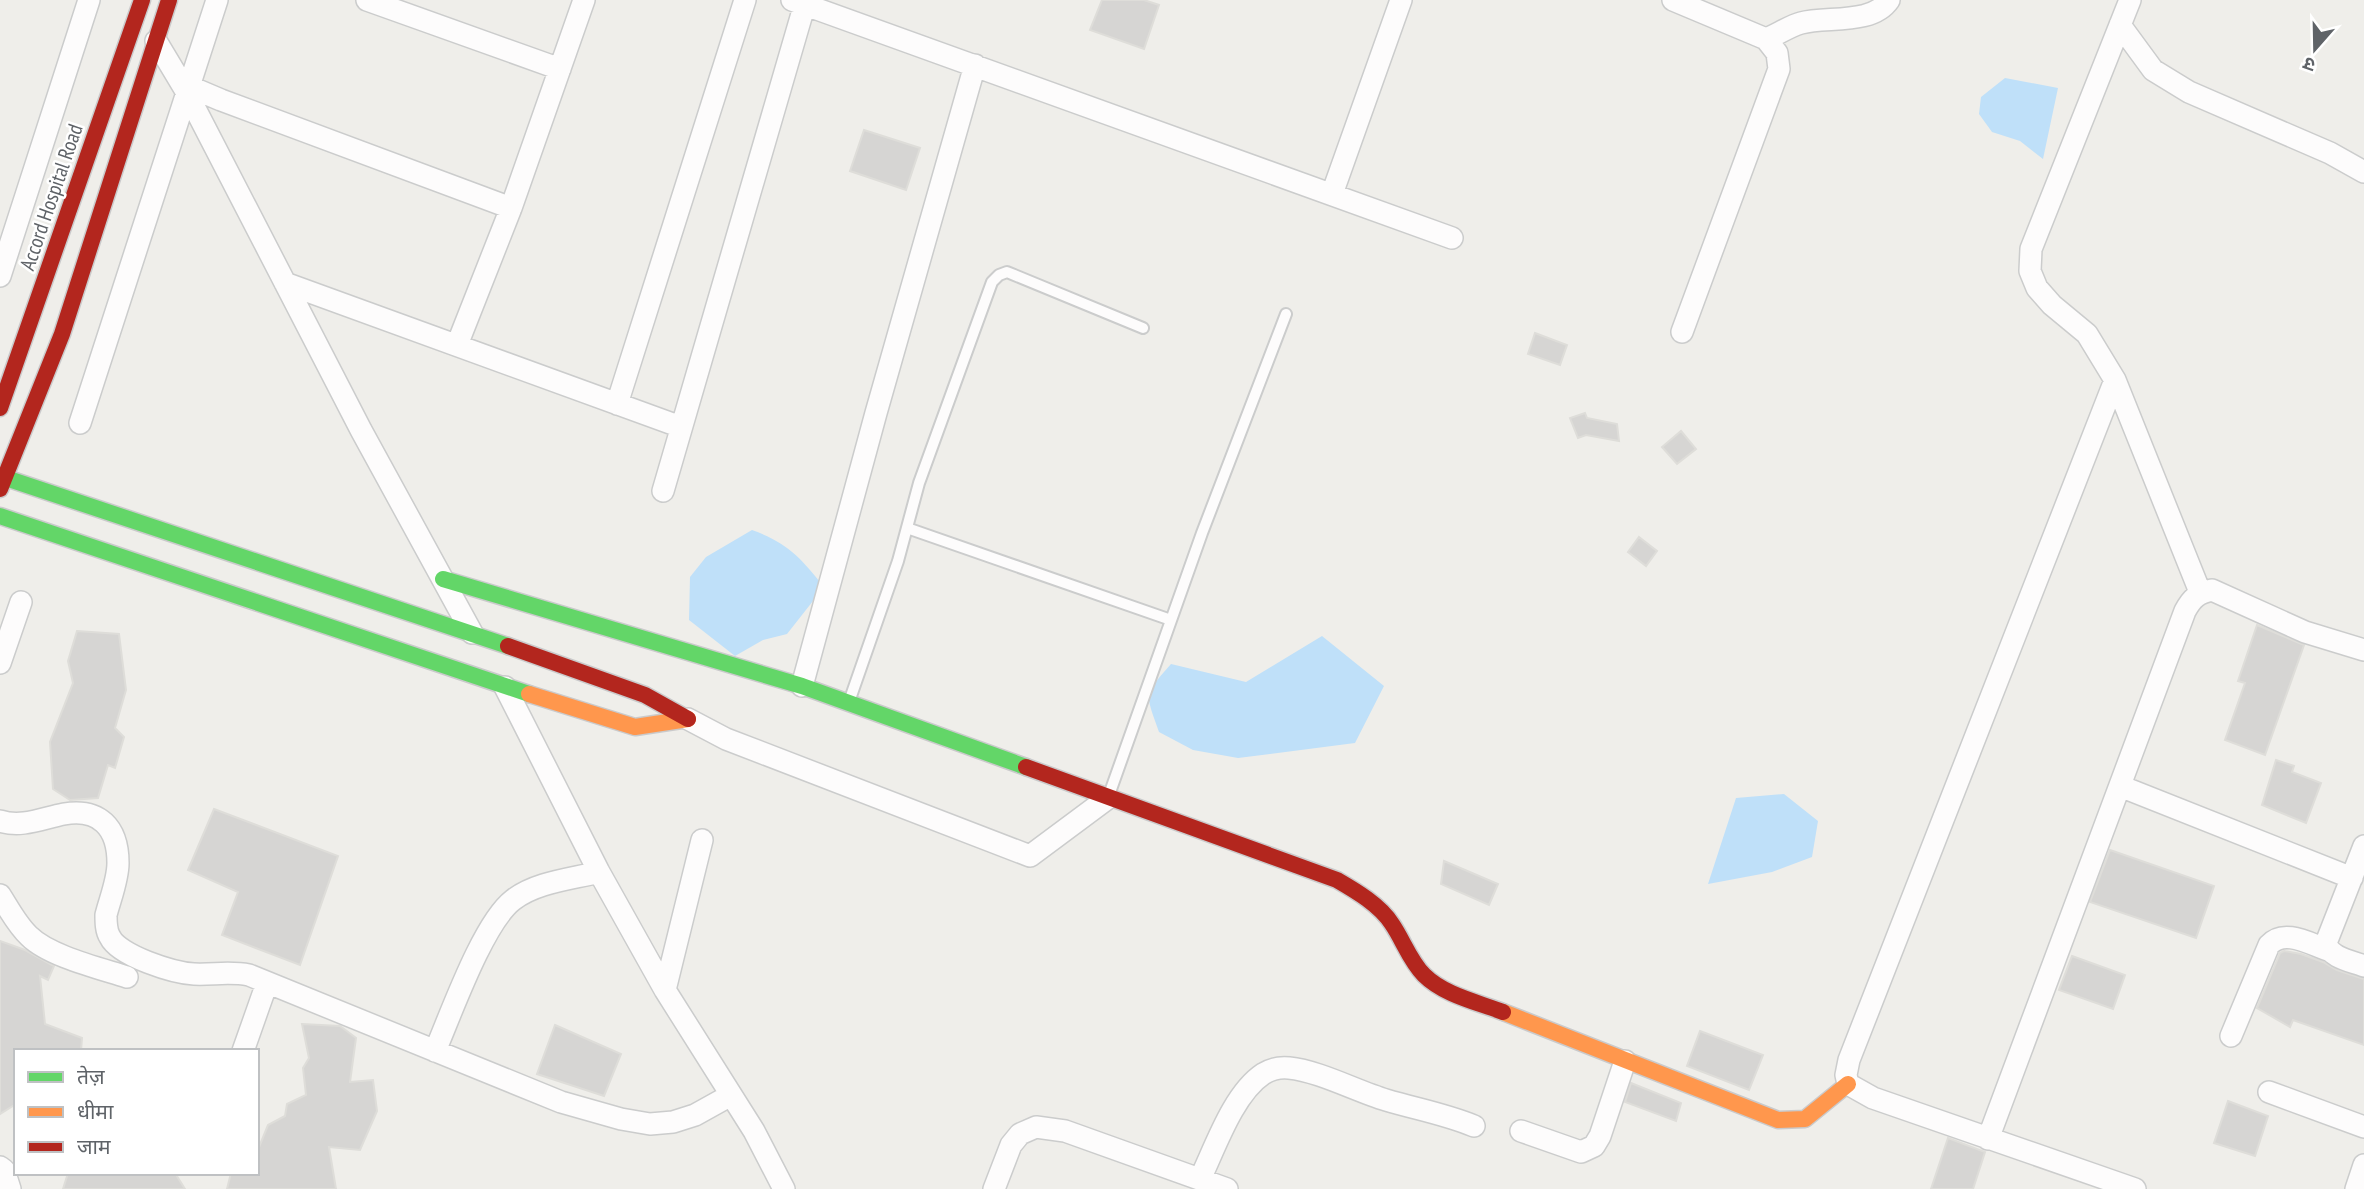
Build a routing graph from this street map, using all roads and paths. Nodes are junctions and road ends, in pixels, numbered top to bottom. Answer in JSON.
{"nodes":[{"id":1,"x":89,"y":0,"type":"edge"},
{"id":2,"x":142,"y":0,"type":"edge"},
{"id":3,"x":169,"y":0,"type":"edge"},
{"id":4,"x":217,"y":0,"type":"edge"},
{"id":5,"x":367,"y":0,"type":"edge"},
{"id":6,"x":584,"y":0,"type":"edge"},
{"id":7,"x":745,"y":0,"type":"edge"},
{"id":8,"x":1401,"y":0,"type":"edge"},
{"id":9,"x":1673,"y":0,"type":"edge"},
{"id":10,"x":1889,"y":0,"type":"edge"},
{"id":11,"x":2130,"y":0,"type":"edge"},
{"id":12,"x":801,"y":1,"type":"edge"},
{"id":13,"x":2120,"y":24,"type":"junction"},
{"id":14,"x":1766,"y":39,"type":"junction"},
{"id":15,"x":156,"y":41,"type":"junction"},
{"id":16,"x":975,"y":65,"type":"junction"},
{"id":17,"x":560,"y":69,"type":"junction"},
{"id":18,"x":187,"y":88,"type":"junction"},
{"id":19,"x":2364,"y":172,"type":"edge"},
{"id":20,"x":1332,"y":194,"type":"junction"},
{"id":21,"x":511,"y":208,"type":"junction"},
{"id":22,"x":1452,"y":238,"type":"dead end"},
{"id":23,"x":0,"y":276,"type":"edge"},
{"id":24,"x":285,"y":283,"type":"junction"},
{"id":25,"x":1286,"y":314,"type":"dead end"},
{"id":26,"x":1143,"y":328,"type":"dead end"},
{"id":27,"x":1682,"y":332,"type":"dead end"},
{"id":28,"x":457,"y":345,"type":"junction"},
{"id":29,"x":2115,"y":380,"type":"junction"},
{"id":30,"x":617,"y":404,"type":"junction"},
{"id":31,"x":0,"y":408,"type":"edge"},
{"id":32,"x":80,"y":423,"type":"dead end"},
{"id":33,"x":681,"y":427,"type":"junction"},
{"id":34,"x":2,"y":481,"type":"edge"},
{"id":35,"x":663,"y":491,"type":"dead end"},
{"id":36,"x":0,"y":516,"type":"edge"},
{"id":37,"x":907,"y":528,"type":"junction"},
{"id":38,"x":443,"y":579,"type":"junction"},
{"id":39,"x":2200,"y":592,"type":"junction"},
{"id":40,"x":21,"y":603,"type":"dead end"},
{"id":41,"x":1171,"y":620,"type":"junction"},
{"id":42,"x":472,"y":633,"type":"junction"},
{"id":43,"x":2364,"y":650,"type":"edge"},
{"id":44,"x":0,"y":663,"type":"edge"},
{"id":45,"x":802,"y":686,"type":"junction"},
{"id":46,"x":505,"y":687,"type":"junction"},
{"id":47,"x":849,"y":702,"type":"junction"},
{"id":48,"x":688,"y":719,"type":"junction"},
{"id":49,"x":2120,"y":786,"type":"junction"},
{"id":50,"x":1108,"y":798,"type":"junction"},
{"id":51,"x":0,"y":821,"type":"edge"},
{"id":52,"x":702,"y":840,"type":"dead end"},
{"id":53,"x":2364,"y":846,"type":"edge"},
{"id":54,"x":599,"y":872,"type":"junction"},
{"id":55,"x":2352,"y":878,"type":"junction"},
{"id":56,"x":0,"y":895,"type":"edge"},
{"id":57,"x":2328,"y":950,"type":"junction"},
{"id":58,"x":2364,"y":966,"type":"edge"},
{"id":59,"x":127,"y":978,"type":"dead end"},
{"id":60,"x":267,"y":983,"type":"junction"},
{"id":61,"x":665,"y":990,"type":"junction"},
{"id":62,"x":2231,"y":1036,"type":"dead end"},
{"id":63,"x":244,"y":1049,"type":"edge"},
{"id":64,"x":435,"y":1051,"type":"junction"},
{"id":65,"x":1625,"y":1061,"type":"junction"},
{"id":66,"x":1848,"y":1084,"type":"junction"},
{"id":67,"x":2269,"y":1092,"type":"dead end"},
{"id":68,"x":731,"y":1095,"type":"junction"},
{"id":69,"x":1474,"y":1126,"type":"dead end"},
{"id":70,"x":2364,"y":1127,"type":"edge"},
{"id":71,"x":1521,"y":1131,"type":"dead end"},
{"id":72,"x":1988,"y":1139,"type":"junction"},
{"id":73,"x":2364,"y":1165,"type":"edge"},
{"id":74,"x":0,"y":1167,"type":"edge"},
{"id":75,"x":1170,"y":1180,"type":"edge"},
{"id":76,"x":1200,"y":1180,"type":"junction"},
{"id":77,"x":10,"y":1189,"type":"edge"},
{"id":78,"x":784,"y":1189,"type":"edge"},
{"id":79,"x":993,"y":1189,"type":"edge"},
{"id":80,"x":1227,"y":1189,"type":"edge"},
{"id":81,"x":2135,"y":1189,"type":"edge"},
{"id":82,"x":2356,"y":1189,"type":"edge"}],
"edges":[{"from":1,"to":23,"type":"street"},
{"from":2,"to":31,"type":"street","name":"Accord Hospital Road"},
{"from":3,"to":15,"type":"street"},
{"from":4,"to":18,"type":"street"},
{"from":5,"to":17,"type":"street"},
{"from":6,"to":17,"type":"street"},
{"from":7,"to":30,"type":"street"},
{"from":8,"to":20,"type":"street"},
{"from":9,"to":14,"type":"street"},
{"from":10,"to":14,"type":"street"},
{"from":11,"to":13,"type":"street"},
{"from":12,"to":16,"type":"street"},
{"from":12,"to":33,"type":"street"},
{"from":13,"to":19,"type":"street"},
{"from":13,"to":29,"type":"street"},
{"from":14,"to":27,"type":"street"},
{"from":15,"to":18,"type":"street"},
{"from":15,"to":34,"type":"street"},
{"from":16,"to":20,"type":"street"},
{"from":16,"to":45,"type":"street"},
{"from":17,"to":21,"type":"street"},
{"from":18,"to":21,"type":"street"},
{"from":18,"to":24,"type":"street"},
{"from":18,"to":32,"type":"street"},
{"from":20,"to":22,"type":"street"},
{"from":21,"to":28,"type":"street"},
{"from":24,"to":28,"type":"street"},
{"from":24,"to":38,"type":"street"},
{"from":25,"to":41,"type":"lane"},
{"from":26,"to":37,"type":"lane"},
{"from":28,"to":30,"type":"street"},
{"from":29,"to":39,"type":"street"},
{"from":29,"to":66,"type":"street"},
{"from":30,"to":33,"type":"street"},
{"from":33,"to":35,"type":"street"},
{"from":34,"to":42,"type":"street"},
{"from":36,"to":46,"type":"street"},
{"from":37,"to":41,"type":"lane"},
{"from":37,"to":47,"type":"lane"},
{"from":38,"to":42,"type":"street"},
{"from":38,"to":45,"type":"street"},
{"from":39,"to":43,"type":"street"},
{"from":39,"to":49,"type":"street"},
{"from":40,"to":44,"type":"street"},
{"from":41,"to":50,"type":"lane"},
{"from":42,"to":48,"type":"street"},
{"from":45,"to":47,"type":"street"},
{"from":46,"to":48,"type":"street"},
{"from":46,"to":54,"type":"street"},
{"from":47,"to":50,"type":"street"},
{"from":48,"to":50,"type":"street"},
{"from":49,"to":55,"type":"street"},
{"from":49,"to":72,"type":"street"},
{"from":50,"to":65,"type":"street"},
{"from":51,"to":60,"type":"street"},
{"from":52,"to":61,"type":"street"},
{"from":53,"to":55,"type":"street"},
{"from":54,"to":61,"type":"street"},
{"from":54,"to":64,"type":"street"},
{"from":55,"to":57,"type":"street"},
{"from":56,"to":59,"type":"street"},
{"from":57,"to":58,"type":"street"},
{"from":57,"to":62,"type":"street"},
{"from":60,"to":63,"type":"street"},
{"from":60,"to":64,"type":"street"},
{"from":61,"to":68,"type":"street"},
{"from":64,"to":68,"type":"street"},
{"from":65,"to":66,"type":"street"},
{"from":65,"to":71,"type":"street"},
{"from":66,"to":72,"type":"street"},
{"from":67,"to":70,"type":"street"},
{"from":68,"to":78,"type":"street"},
{"from":69,"to":76,"type":"street"},
{"from":72,"to":81,"type":"street"},
{"from":73,"to":82,"type":"street"},
{"from":74,"to":77,"type":"street"},
{"from":75,"to":76,"type":"street"},
{"from":75,"to":79,"type":"street"},
{"from":76,"to":80,"type":"street"}]}
